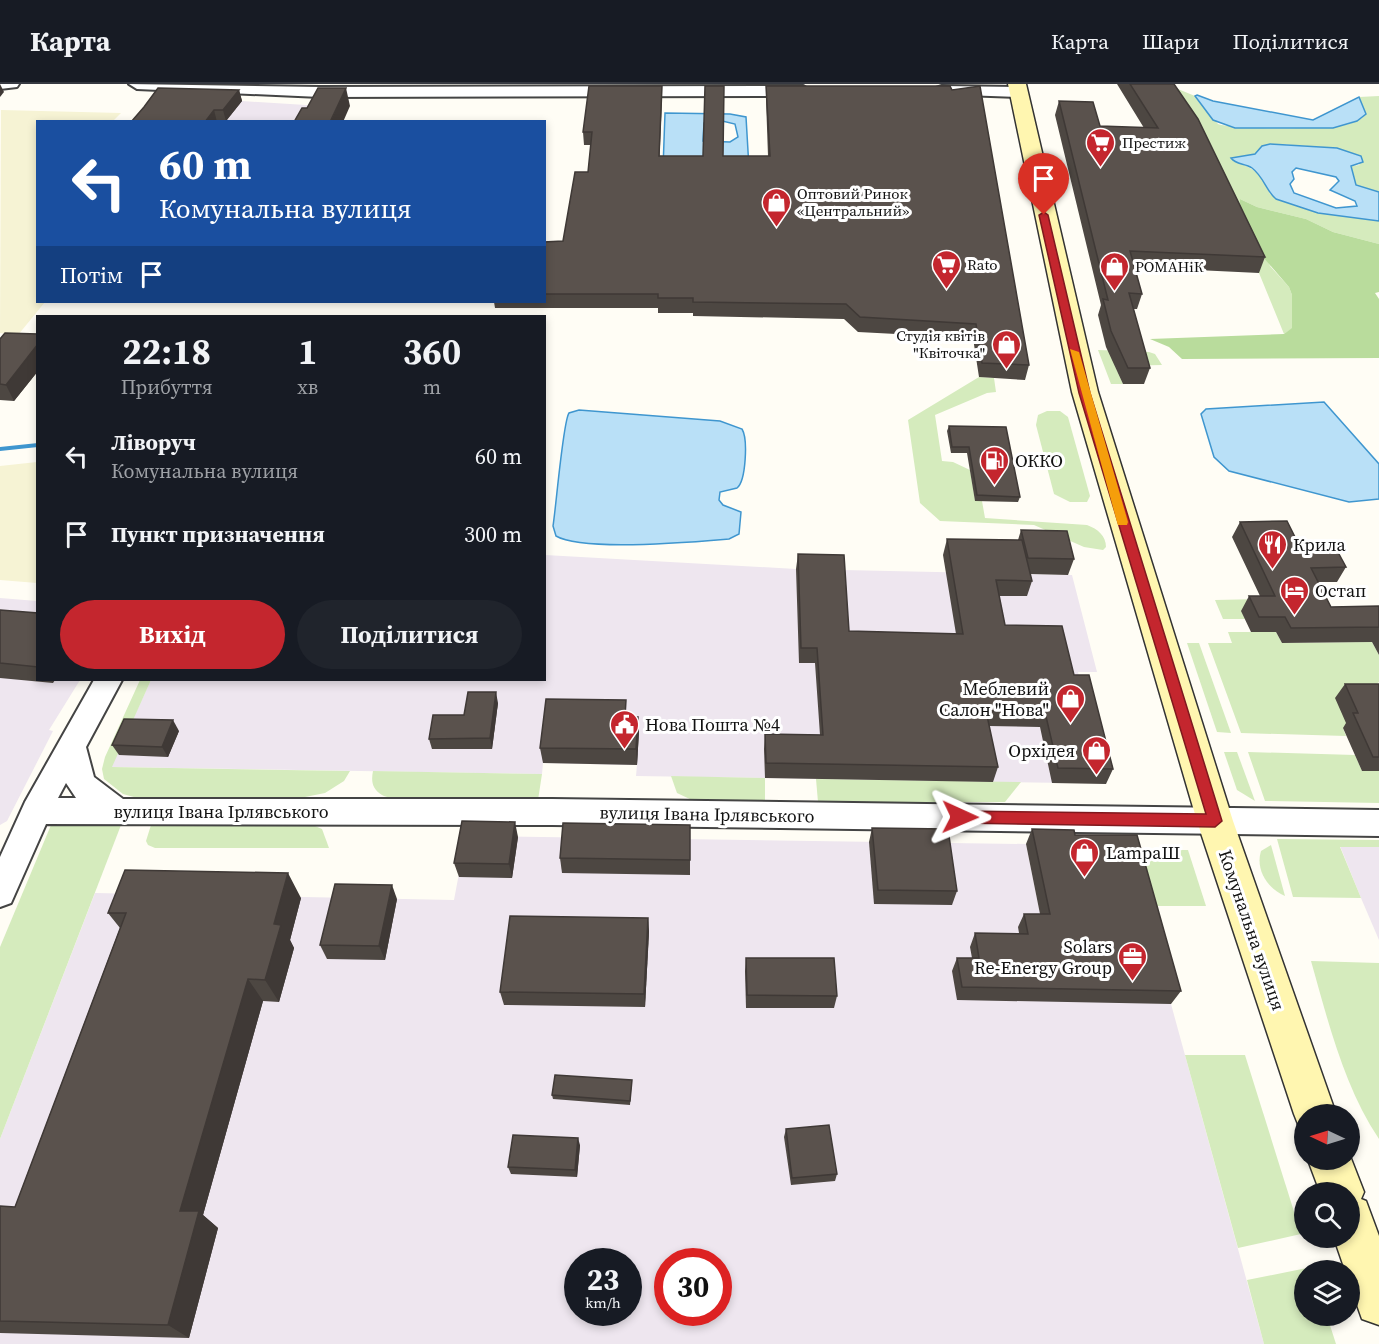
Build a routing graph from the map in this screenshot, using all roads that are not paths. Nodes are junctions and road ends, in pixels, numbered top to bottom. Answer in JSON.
{"nodes":[{"id":1,"x":0,"y":84,"type":"edge"},
{"id":2,"x":11,"y":84,"type":"edge"},
{"id":3,"x":137,"y":84,"type":"edge"},
{"id":4,"x":1022,"y":86,"type":"edge"},
{"id":5,"x":822,"y":91,"type":"edge"},
{"id":6,"x":926,"y":91,"type":"edge"},
{"id":7,"x":107,"y":681,"type":"edge"},
{"id":8,"x":71,"y":746,"type":"junction"},
{"id":9,"x":117,"y":810,"type":"junction"},
{"id":10,"x":36,"y":811,"type":"junction"},
{"id":11,"x":1215,"y":821,"type":"junction"},
{"id":12,"x":1379,"y":823,"type":"edge"},
{"id":13,"x":0,"y":893,"type":"edge"},
{"id":14,"x":1312,"y":1104,"type":"edge"},
{"id":15,"x":1360,"y":1246,"type":"edge"},
{"id":16,"x":1379,"y":1302,"type":"edge"}],
"edges":[{"from":1,"to":2,"type":"street"},
{"from":3,"to":5,"type":"street"},
{"from":4,"to":6,"type":"street"},
{"from":4,"to":11,"type":"main road","name":"Комунальна вулиця"},
{"from":7,"to":8,"type":"street"},
{"from":8,"to":9,"type":"street"},
{"from":8,"to":10,"type":"street"},
{"from":9,"to":10,"type":"street","name":"вулиця Івана Ірлявського"},
{"from":9,"to":11,"type":"street","name":"вулиця Івана Ірлявського"},
{"from":10,"to":13,"type":"street"},
{"from":11,"to":12,"type":"street","name":"вулиця Івана Ірлявського"},
{"from":11,"to":14,"type":"main road","name":"Комунальна вулиця"},
{"from":15,"to":16,"type":"main road"}]}
